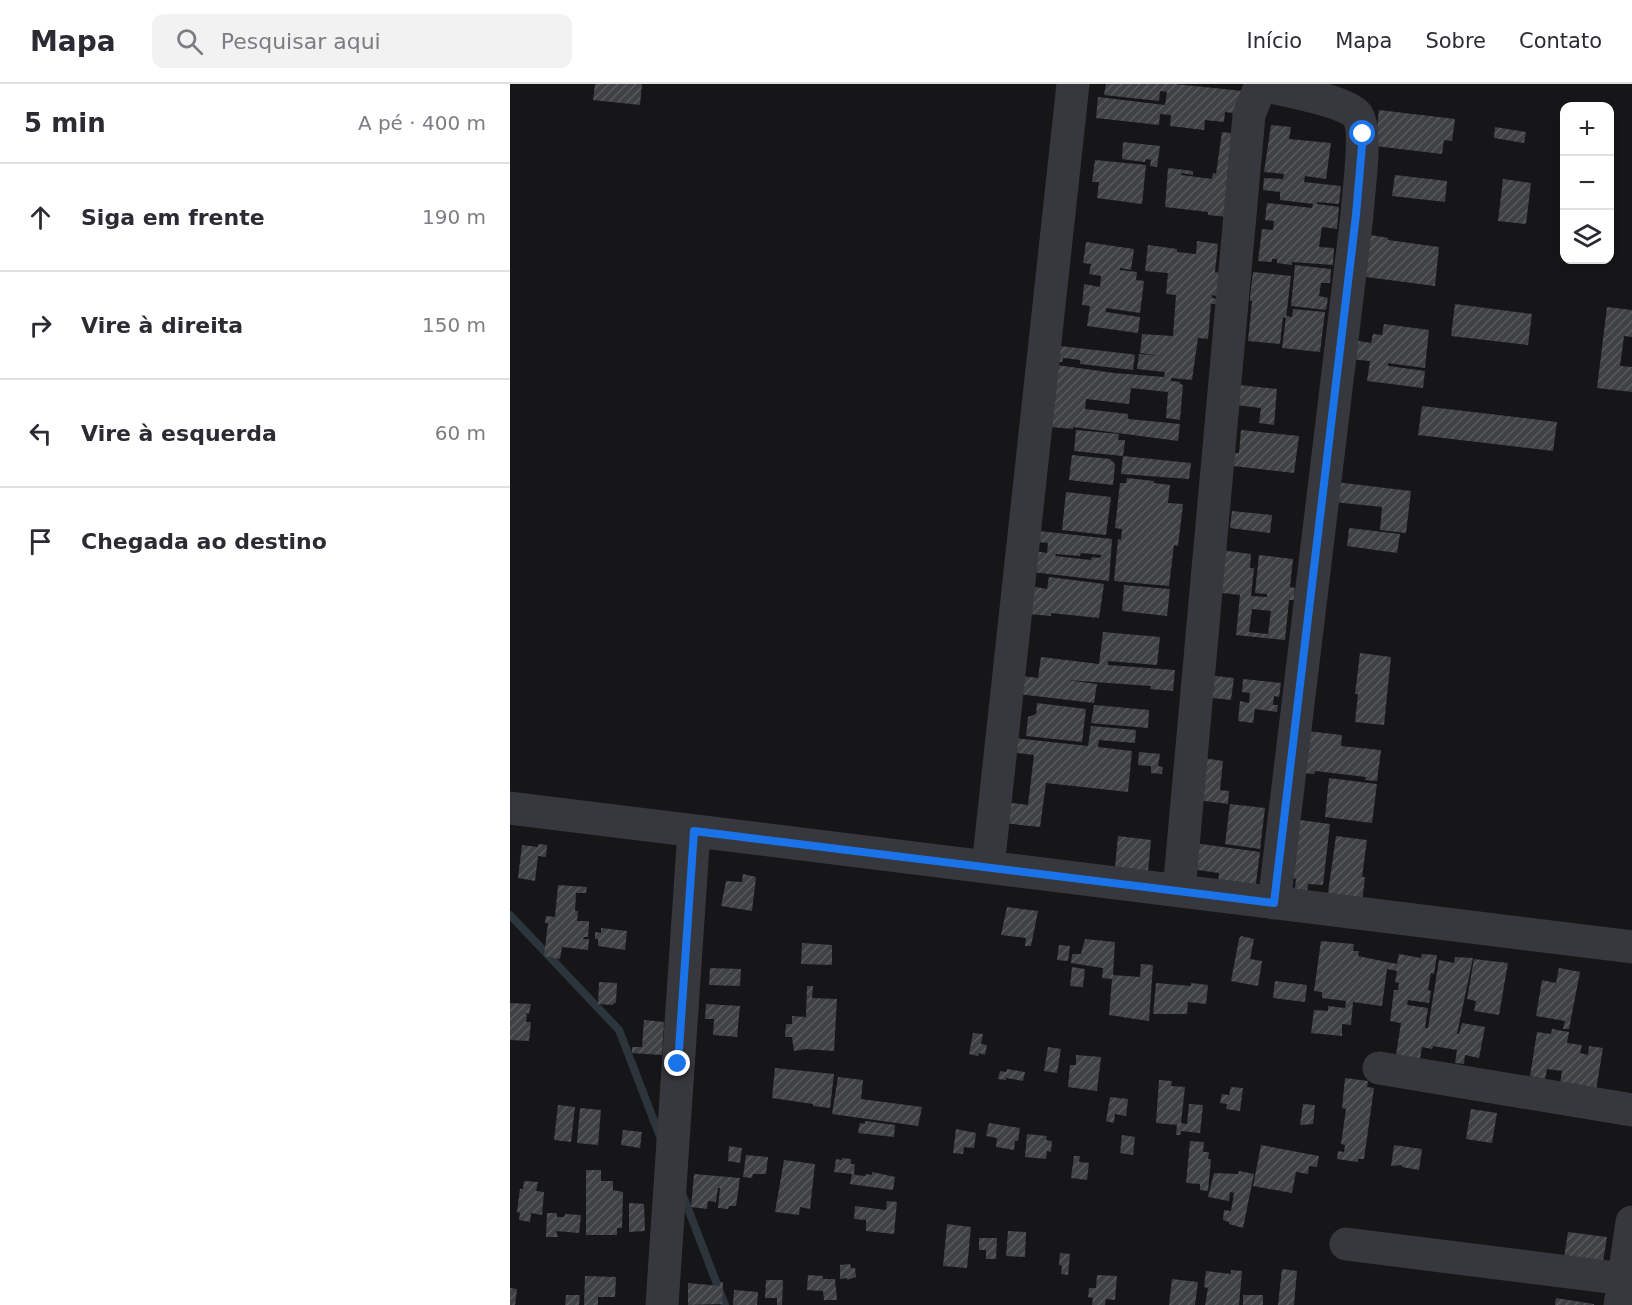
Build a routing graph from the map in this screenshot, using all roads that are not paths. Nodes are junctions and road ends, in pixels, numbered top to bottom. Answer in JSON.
{"nodes":[{"id":1,"x":1072,"y":84,"type":"edge"},
{"id":2,"x":1261,"y":84,"type":"edge"},
{"id":3,"x":510,"y":808,"type":"edge"},
{"id":4,"x":694,"y":831,"type":"junction"},
{"id":5,"x":988,"y":867,"type":"junction"},
{"id":6,"x":1179,"y":891,"type":"junction"},
{"id":7,"x":1274,"y":903,"type":"junction"},
{"id":8,"x":1632,"y":947,"type":"edge"},
{"id":9,"x":1379,"y":1068,"type":"dead end"},
{"id":10,"x":1632,"y":1110,"type":"edge"},
{"id":11,"x":1632,"y":1222,"type":"edge"},
{"id":12,"x":1346,"y":1244,"type":"dead end"},
{"id":13,"x":1622,"y":1292,"type":"edge"},
{"id":14,"x":662,"y":1305,"type":"edge"}],
"edges":[{"from":1,"to":5,"type":"street"},
{"from":2,"to":6,"type":"street"},
{"from":2,"to":7,"type":"street"},
{"from":3,"to":4,"type":"street"},
{"from":4,"to":5,"type":"street"},
{"from":4,"to":14,"type":"street"},
{"from":5,"to":6,"type":"street"},
{"from":6,"to":7,"type":"street"},
{"from":7,"to":8,"type":"street"},
{"from":9,"to":10,"type":"street"},
{"from":11,"to":13,"type":"street"},
{"from":12,"to":13,"type":"street"}]}
